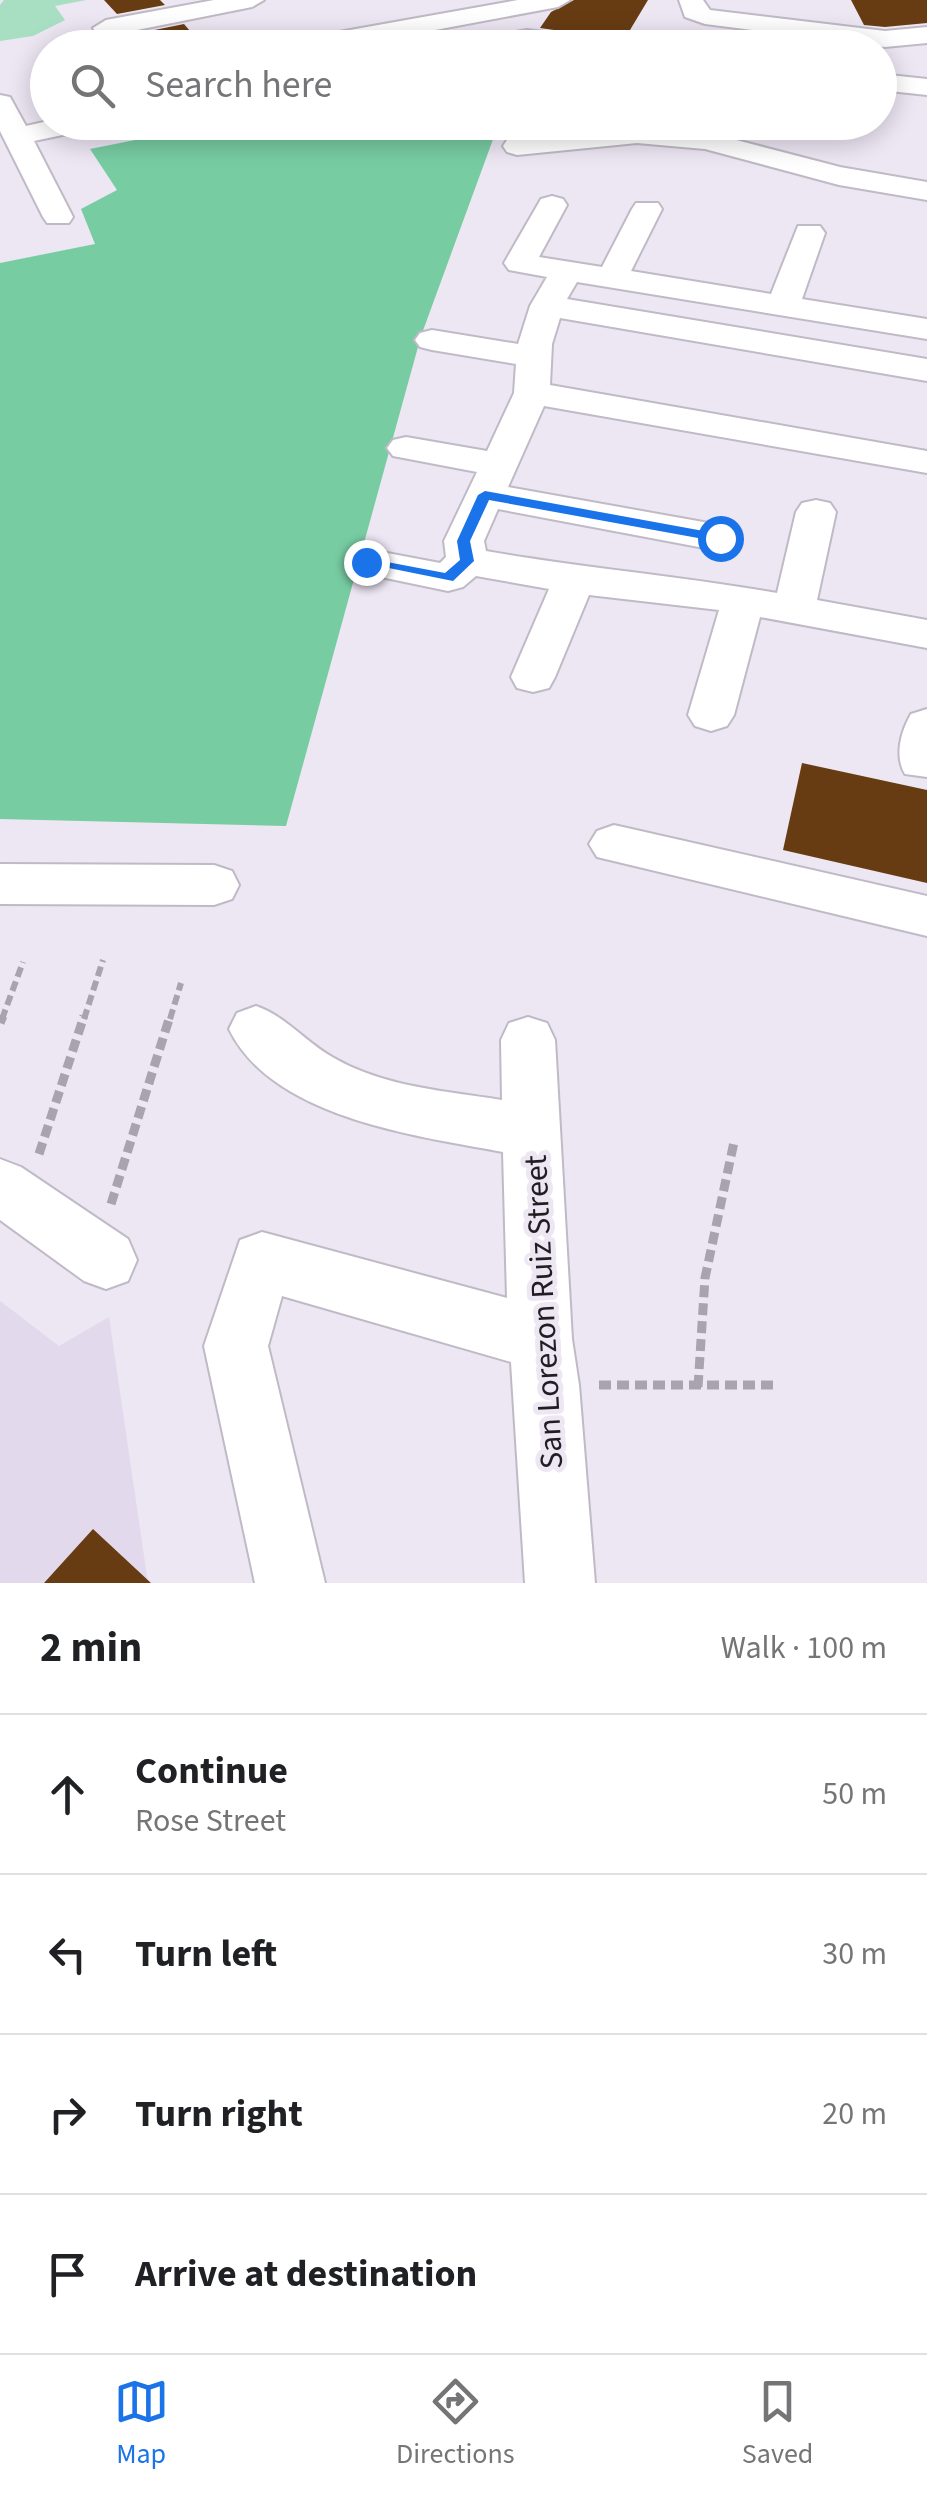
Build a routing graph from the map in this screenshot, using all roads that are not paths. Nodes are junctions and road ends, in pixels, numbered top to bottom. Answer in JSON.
{"nodes":[{"id":1,"x":252,"y":0,"type":"edge"},
{"id":2,"x":558,"y":0,"type":"edge"},
{"id":3,"x":792,"y":0,"type":"edge"},
{"id":4,"x":190,"y":5,"type":"edge"},
{"id":5,"x":698,"y":9,"type":"edge"},
{"id":6,"x":895,"y":14,"type":"dead end"},
{"id":7,"x":107,"y":30,"type":"edge"},
{"id":8,"x":393,"y":30,"type":"edge"},
{"id":9,"x":804,"y":30,"type":"joint"},
{"id":10,"x":927,"y":35,"type":"edge"},
{"id":11,"x":897,"y":38,"type":"edge"},
{"id":12,"x":897,"y":84,"type":"edge"},
{"id":13,"x":927,"y":87,"type":"edge"},
{"id":14,"x":0,"y":103,"type":"edge"},
{"id":15,"x":30,"y":133,"type":"edge"},
{"id":16,"x":17,"y":136,"type":"junction"},
{"id":17,"x":560,"y":141,"type":"edge"},
{"id":18,"x":517,"y":146,"type":"dead end"},
{"id":19,"x":792,"y":156,"type":"junction"},
{"id":20,"x":642,"y":162,"type":"edge"},
{"id":21,"x":927,"y":191,"type":"edge"},
{"id":22,"x":552,"y":205,"type":"dead end"},
{"id":23,"x":58,"y":217,"type":"dead end"},
{"id":24,"x":568,"y":271,"type":"junction"},
{"id":25,"x":612,"y":278,"type":"junction"},
{"id":26,"x":547,"y":306,"type":"junction"},
{"id":27,"x":783,"y":306,"type":"junction"},
{"id":28,"x":927,"y":329,"type":"edge"},
{"id":29,"x":432,"y":340,"type":"dead end"},
{"id":30,"x":926,"y":373,"type":"edge"},
{"id":31,"x":533,"y":375,"type":"junction"},
{"id":32,"x":406,"y":448,"type":"dead end"},
{"id":33,"x":927,"y":462,"type":"edge"},
{"id":34,"x":492,"y":480,"type":"junction"},
{"id":35,"x":816,"y":512,"type":"dead end"},
{"id":36,"x":720,"y":538,"type":"dead end"},
{"id":37,"x":468,"y":561,"type":"junction"},
{"id":38,"x":366,"y":562,"type":"dead end"},
{"id":39,"x":574,"y":580,"type":"junction"},
{"id":40,"x":744,"y":600,"type":"junction"},
{"id":41,"x":794,"y":610,"type":"junction"},
{"id":42,"x":927,"y":634,"type":"edge"},
{"id":43,"x":533,"y":677,"type":"dead end"},
{"id":44,"x":710,"y":715,"type":"dead end"},
{"id":45,"x":614,"y":844,"type":"dead end"},
{"id":46,"x":0,"y":884,"type":"edge"},
{"id":47,"x":214,"y":885,"type":"dead end"},
{"id":48,"x":927,"y":916,"type":"edge"},
{"id":49,"x":256,"y":1030,"type":"dead end"},
{"id":50,"x":528,"y":1040,"type":"dead end"},
{"id":51,"x":532,"y":1131,"type":"junction"},
{"id":52,"x":12,"y":1195,"type":"edge"},
{"id":53,"x":101,"y":1257,"type":"road end"},
{"id":54,"x":544,"y":1362,"type":"junction"},
{"id":55,"x":290,"y":1583,"type":"edge"},
{"id":56,"x":560,"y":1583,"type":"edge"}],
"edges":[{"from":1,"to":4,"type":"street"},
{"from":2,"to":8,"type":"street"},
{"from":3,"to":9,"type":"street"},
{"from":4,"to":7,"type":"street"},
{"from":5,"to":9,"type":"street"},
{"from":6,"to":10,"type":"street"},
{"from":10,"to":11,"type":"street"},
{"from":12,"to":13,"type":"street"},
{"from":14,"to":16,"type":"street"},
{"from":15,"to":16,"type":"street"},
{"from":16,"to":23,"type":"street"},
{"from":17,"to":18,"type":"street"},
{"from":17,"to":20,"type":"street"},
{"from":19,"to":20,"type":"street"},
{"from":19,"to":21,"type":"street"},
{"from":19,"to":27,"type":"street"},
{"from":20,"to":25,"type":"street"},
{"from":22,"to":24,"type":"street"},
{"from":24,"to":25,"type":"street"},
{"from":24,"to":26,"type":"street"},
{"from":25,"to":27,"type":"street"},
{"from":26,"to":30,"type":"street"},
{"from":26,"to":31,"type":"street"},
{"from":27,"to":28,"type":"street"},
{"from":29,"to":31,"type":"street"},
{"from":31,"to":33,"type":"street"},
{"from":31,"to":34,"type":"street"},
{"from":32,"to":34,"type":"street"},
{"from":34,"to":36,"type":"street"},
{"from":34,"to":37,"type":"street"},
{"from":35,"to":41,"type":"street"},
{"from":37,"to":38,"type":"street"},
{"from":37,"to":39,"type":"street"},
{"from":39,"to":40,"type":"street"},
{"from":39,"to":43,"type":"street"},
{"from":40,"to":41,"type":"street"},
{"from":40,"to":44,"type":"street"},
{"from":41,"to":42,"type":"street"},
{"from":45,"to":48,"type":"street"},
{"from":46,"to":47,"type":"street"},
{"from":49,"to":51,"type":"street"},
{"from":50,"to":51,"type":"street","name":"San Lorezon Ruiz Street"},
{"from":51,"to":54,"type":"street","name":"San Lorezon Ruiz Street"},
{"from":52,"to":53,"type":"street"},
{"from":54,"to":55,"type":"street"},
{"from":54,"to":56,"type":"street","name":"San Lorezon Ruiz Street"}]}
